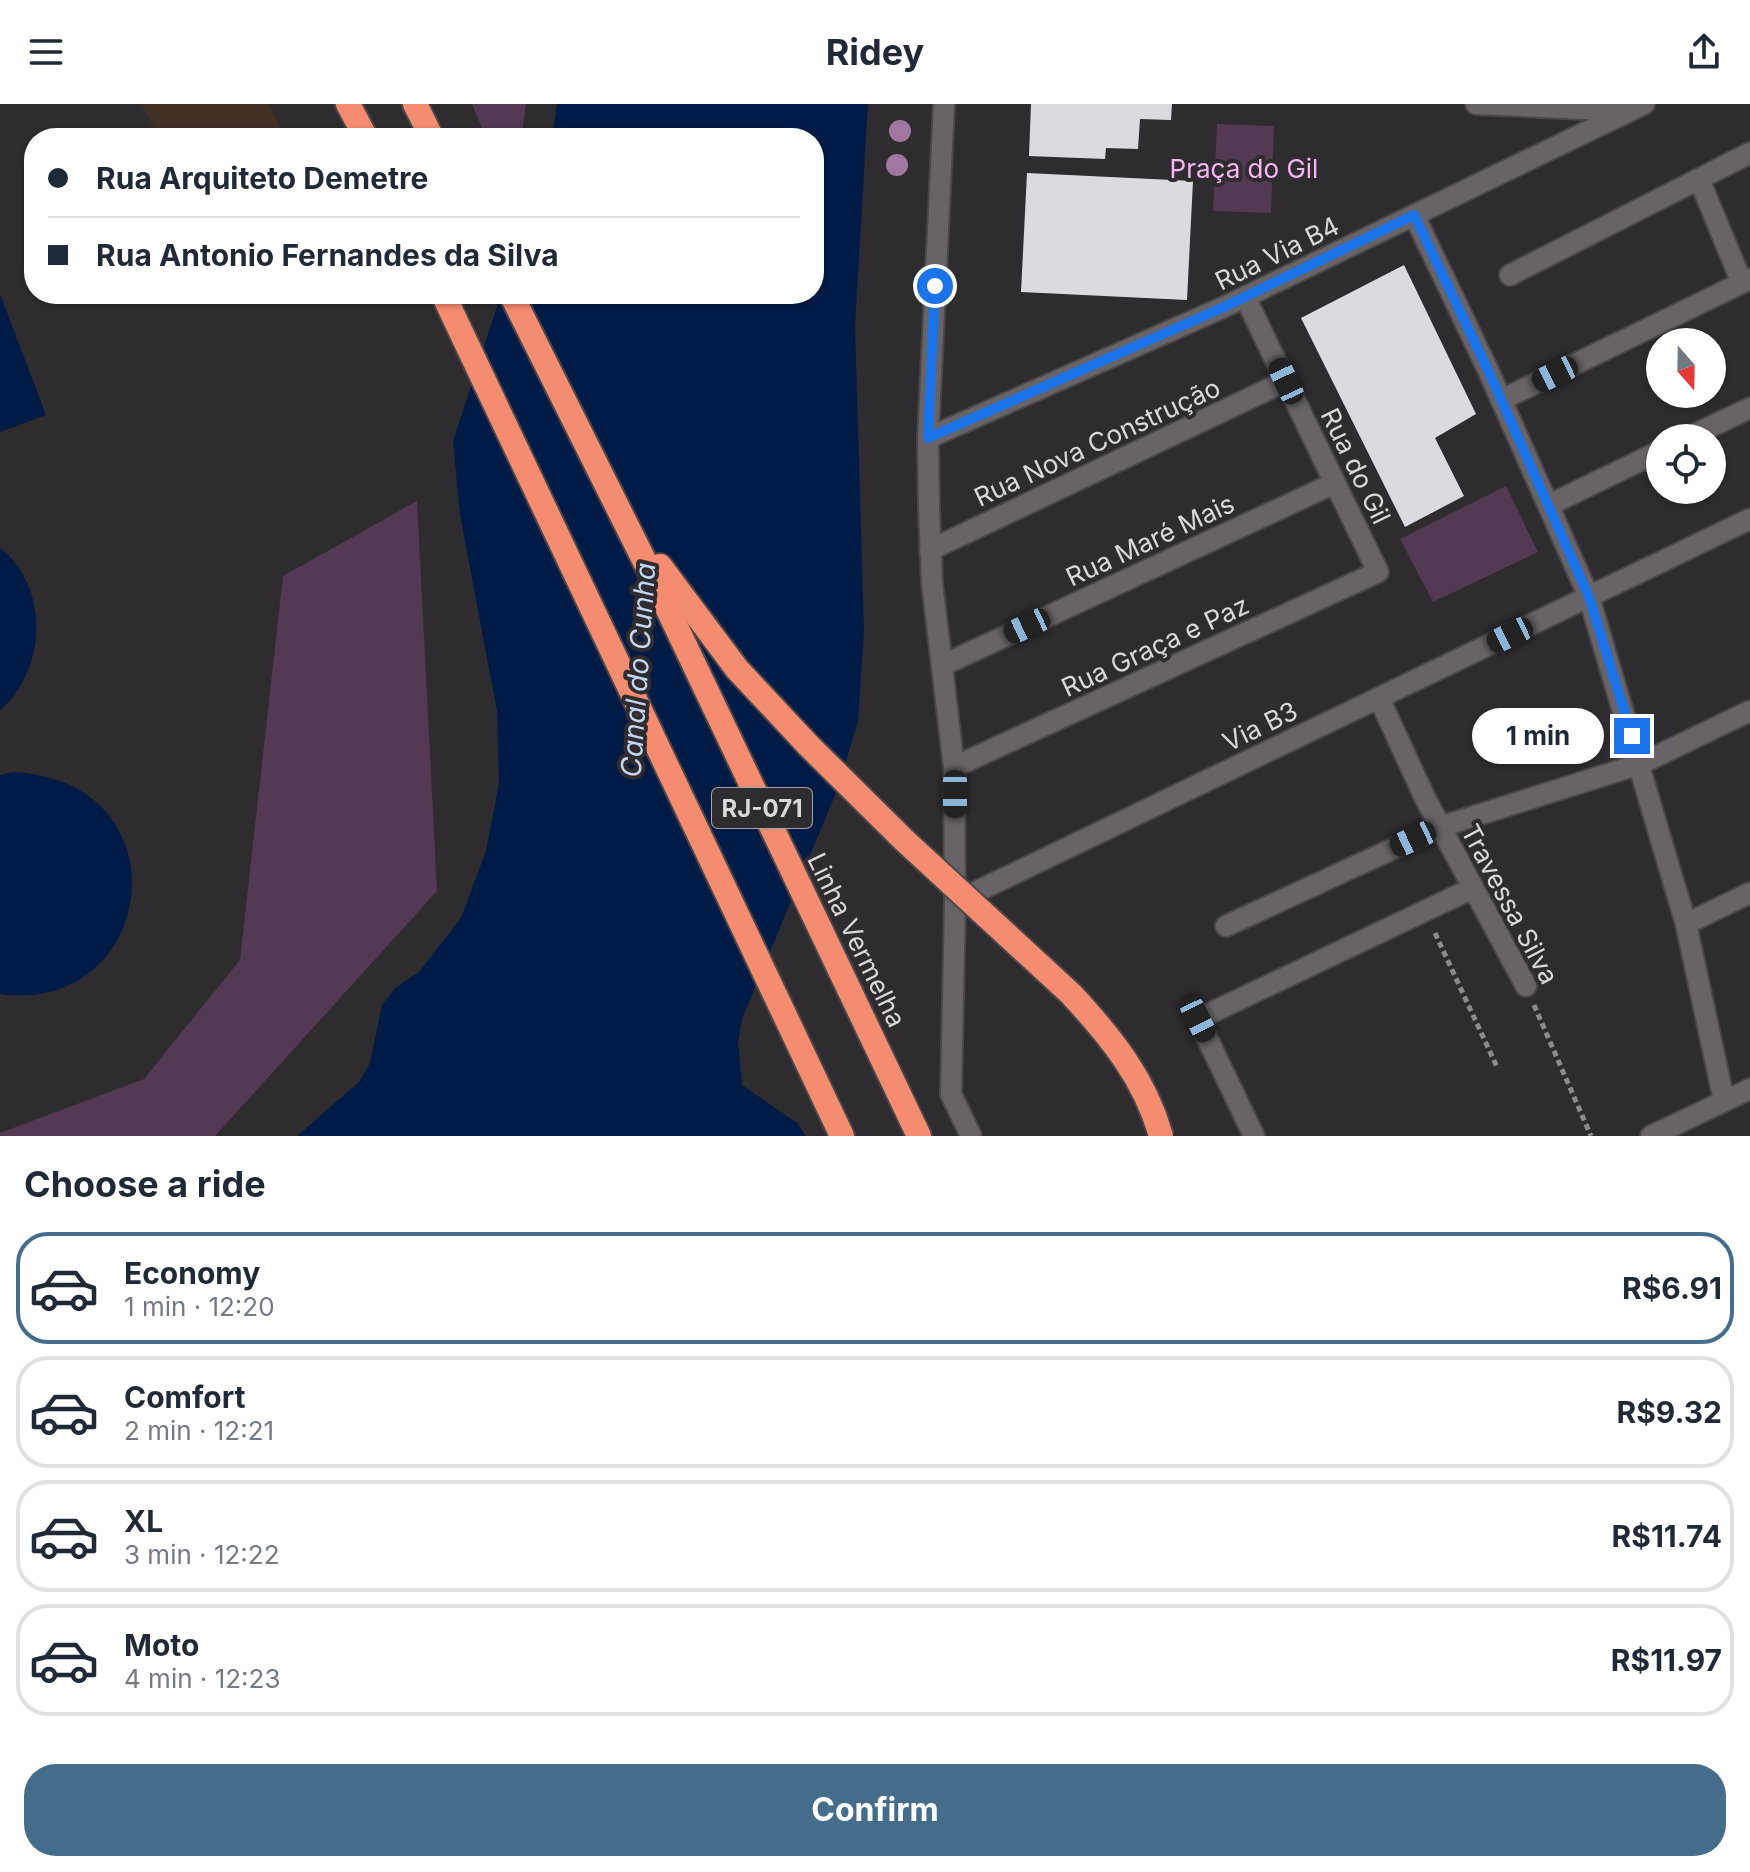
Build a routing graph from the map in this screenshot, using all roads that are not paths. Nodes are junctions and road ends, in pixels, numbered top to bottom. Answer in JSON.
{"nodes":[{"id":1,"x":348,"y":104,"type":"edge"},
{"id":2,"x":415,"y":104,"type":"edge"},
{"id":3,"x":944,"y":104,"type":"edge"},
{"id":4,"x":1476,"y":104,"type":"edge"},
{"id":5,"x":1637,"y":108,"type":"edge"},
{"id":6,"x":361,"y":128,"type":"edge"},
{"id":7,"x":427,"y":128,"type":"edge"},
{"id":8,"x":1750,"y":153,"type":"edge"},
{"id":9,"x":1699,"y":179,"type":"junction"},
{"id":10,"x":1414,"y":215,"type":"junction"},
{"id":11,"x":1510,"y":275,"type":"dead end"},
{"id":12,"x":1746,"y":281,"type":"edge"},
{"id":13,"x":1245,"y":297,"type":"junction"},
{"id":14,"x":448,"y":304,"type":"edge"},
{"id":15,"x":516,"y":304,"type":"edge"},
{"id":16,"x":1286,"y":381,"type":"junction"},
{"id":17,"x":1501,"y":400,"type":"junction"},
{"id":18,"x":1750,"y":408,"type":"edge"},
{"id":19,"x":1716,"y":424,"type":"edge"},
{"id":20,"x":928,"y":438,"type":"junction"},
{"id":21,"x":1646,"y":458,"type":"edge"},
{"id":22,"x":605,"y":480,"type":"junction"},
{"id":23,"x":1335,"y":483,"type":"junction"},
{"id":24,"x":1549,"y":505,"type":"junction"},
{"id":25,"x":1750,"y":519,"type":"edge"},
{"id":26,"x":930,"y":550,"type":"junction"},
{"id":27,"x":1378,"y":572,"type":"joint"},
{"id":28,"x":1589,"y":597,"type":"junction"},
{"id":29,"x":943,"y":665,"type":"junction"},
{"id":30,"x":1379,"y":698,"type":"junction"},
{"id":31,"x":1750,"y":711,"type":"edge"},
{"id":32,"x":1640,"y":764,"type":"junction"},
{"id":33,"x":954,"y":767,"type":"junction"},
{"id":34,"x":1440,"y":827,"type":"junction"},
{"id":35,"x":1473,"y":888,"type":"junction"},
{"id":36,"x":1750,"y":893,"type":"edge"},
{"id":37,"x":955,"y":902,"type":"junction"},
{"id":38,"x":1686,"y":924,"type":"junction"},
{"id":39,"x":1226,"y":926,"type":"dead end"},
{"id":40,"x":1526,"y":986,"type":"road end"},
{"id":41,"x":1750,"y":1089,"type":"edge"},
{"id":42,"x":1724,"y":1101,"type":"junction"},
{"id":43,"x":842,"y":1136,"type":"edge"},
{"id":44,"x":919,"y":1136,"type":"edge"},
{"id":45,"x":971,"y":1136,"type":"edge"},
{"id":46,"x":1161,"y":1136,"type":"edge"},
{"id":47,"x":1254,"y":1136,"type":"edge"},
{"id":48,"x":1651,"y":1136,"type":"edge"}],
"edges":[{"from":1,"to":6,"type":"highway"},
{"from":2,"to":7,"type":"highway"},
{"from":3,"to":20,"type":"street"},
{"from":4,"to":5,"type":"street"},
{"from":5,"to":10,"type":"street","name":"Rua Via B4"},
{"from":8,"to":9,"type":"street"},
{"from":9,"to":11,"type":"street"},
{"from":9,"to":12,"type":"street"},
{"from":10,"to":13,"type":"street","name":"Rua Via B4"},
{"from":10,"to":17,"type":"street"},
{"from":12,"to":17,"type":"street"},
{"from":13,"to":16,"type":"street","name":"Rua do Gil"},
{"from":13,"to":20,"type":"street","name":"Rua Via B4"},
{"from":14,"to":43,"type":"highway","number":"RJ-071"},
{"from":15,"to":22,"type":"highway","name":"Linha Vermelha","number":"RJ-071"},
{"from":16,"to":23,"type":"street","name":"Rua do Gil"},
{"from":16,"to":26,"type":"street","name":"Rua Nova Construção"},
{"from":17,"to":24,"type":"street"},
{"from":18,"to":19,"type":"street"},
{"from":20,"to":26,"type":"street"},
{"from":21,"to":24,"type":"street"},
{"from":22,"to":44,"type":"highway","name":"Linha Vermelha","number":"RJ-071"},
{"from":22,"to":46,"type":"highway","bridge":true},
{"from":23,"to":27,"type":"street","name":"Rua do Gil"},
{"from":23,"to":29,"type":"street","name":"Rua Maré Mais"},
{"from":24,"to":28,"type":"street"},
{"from":25,"to":28,"type":"street","name":"Via B3"},
{"from":26,"to":29,"type":"street"},
{"from":27,"to":33,"type":"street","name":"Rua Graça e Paz"},
{"from":28,"to":30,"type":"street","name":"Via B3"},
{"from":28,"to":32,"type":"street"},
{"from":29,"to":33,"type":"street"},
{"from":30,"to":34,"type":"street","name":"Travessa Silva"},
{"from":30,"to":37,"type":"street","name":"Via B3"},
{"from":31,"to":32,"type":"street"},
{"from":32,"to":34,"type":"street"},
{"from":32,"to":38,"type":"street"},
{"from":33,"to":37,"type":"street"},
{"from":34,"to":35,"type":"street","name":"Travessa Silva"},
{"from":34,"to":39,"type":"street"},
{"from":35,"to":40,"type":"street","name":"Travessa Silva"},
{"from":35,"to":47,"type":"street"},
{"from":36,"to":38,"type":"street"},
{"from":37,"to":45,"type":"street"},
{"from":38,"to":42,"type":"street"},
{"from":41,"to":42,"type":"street"},
{"from":42,"to":48,"type":"street"}]}
